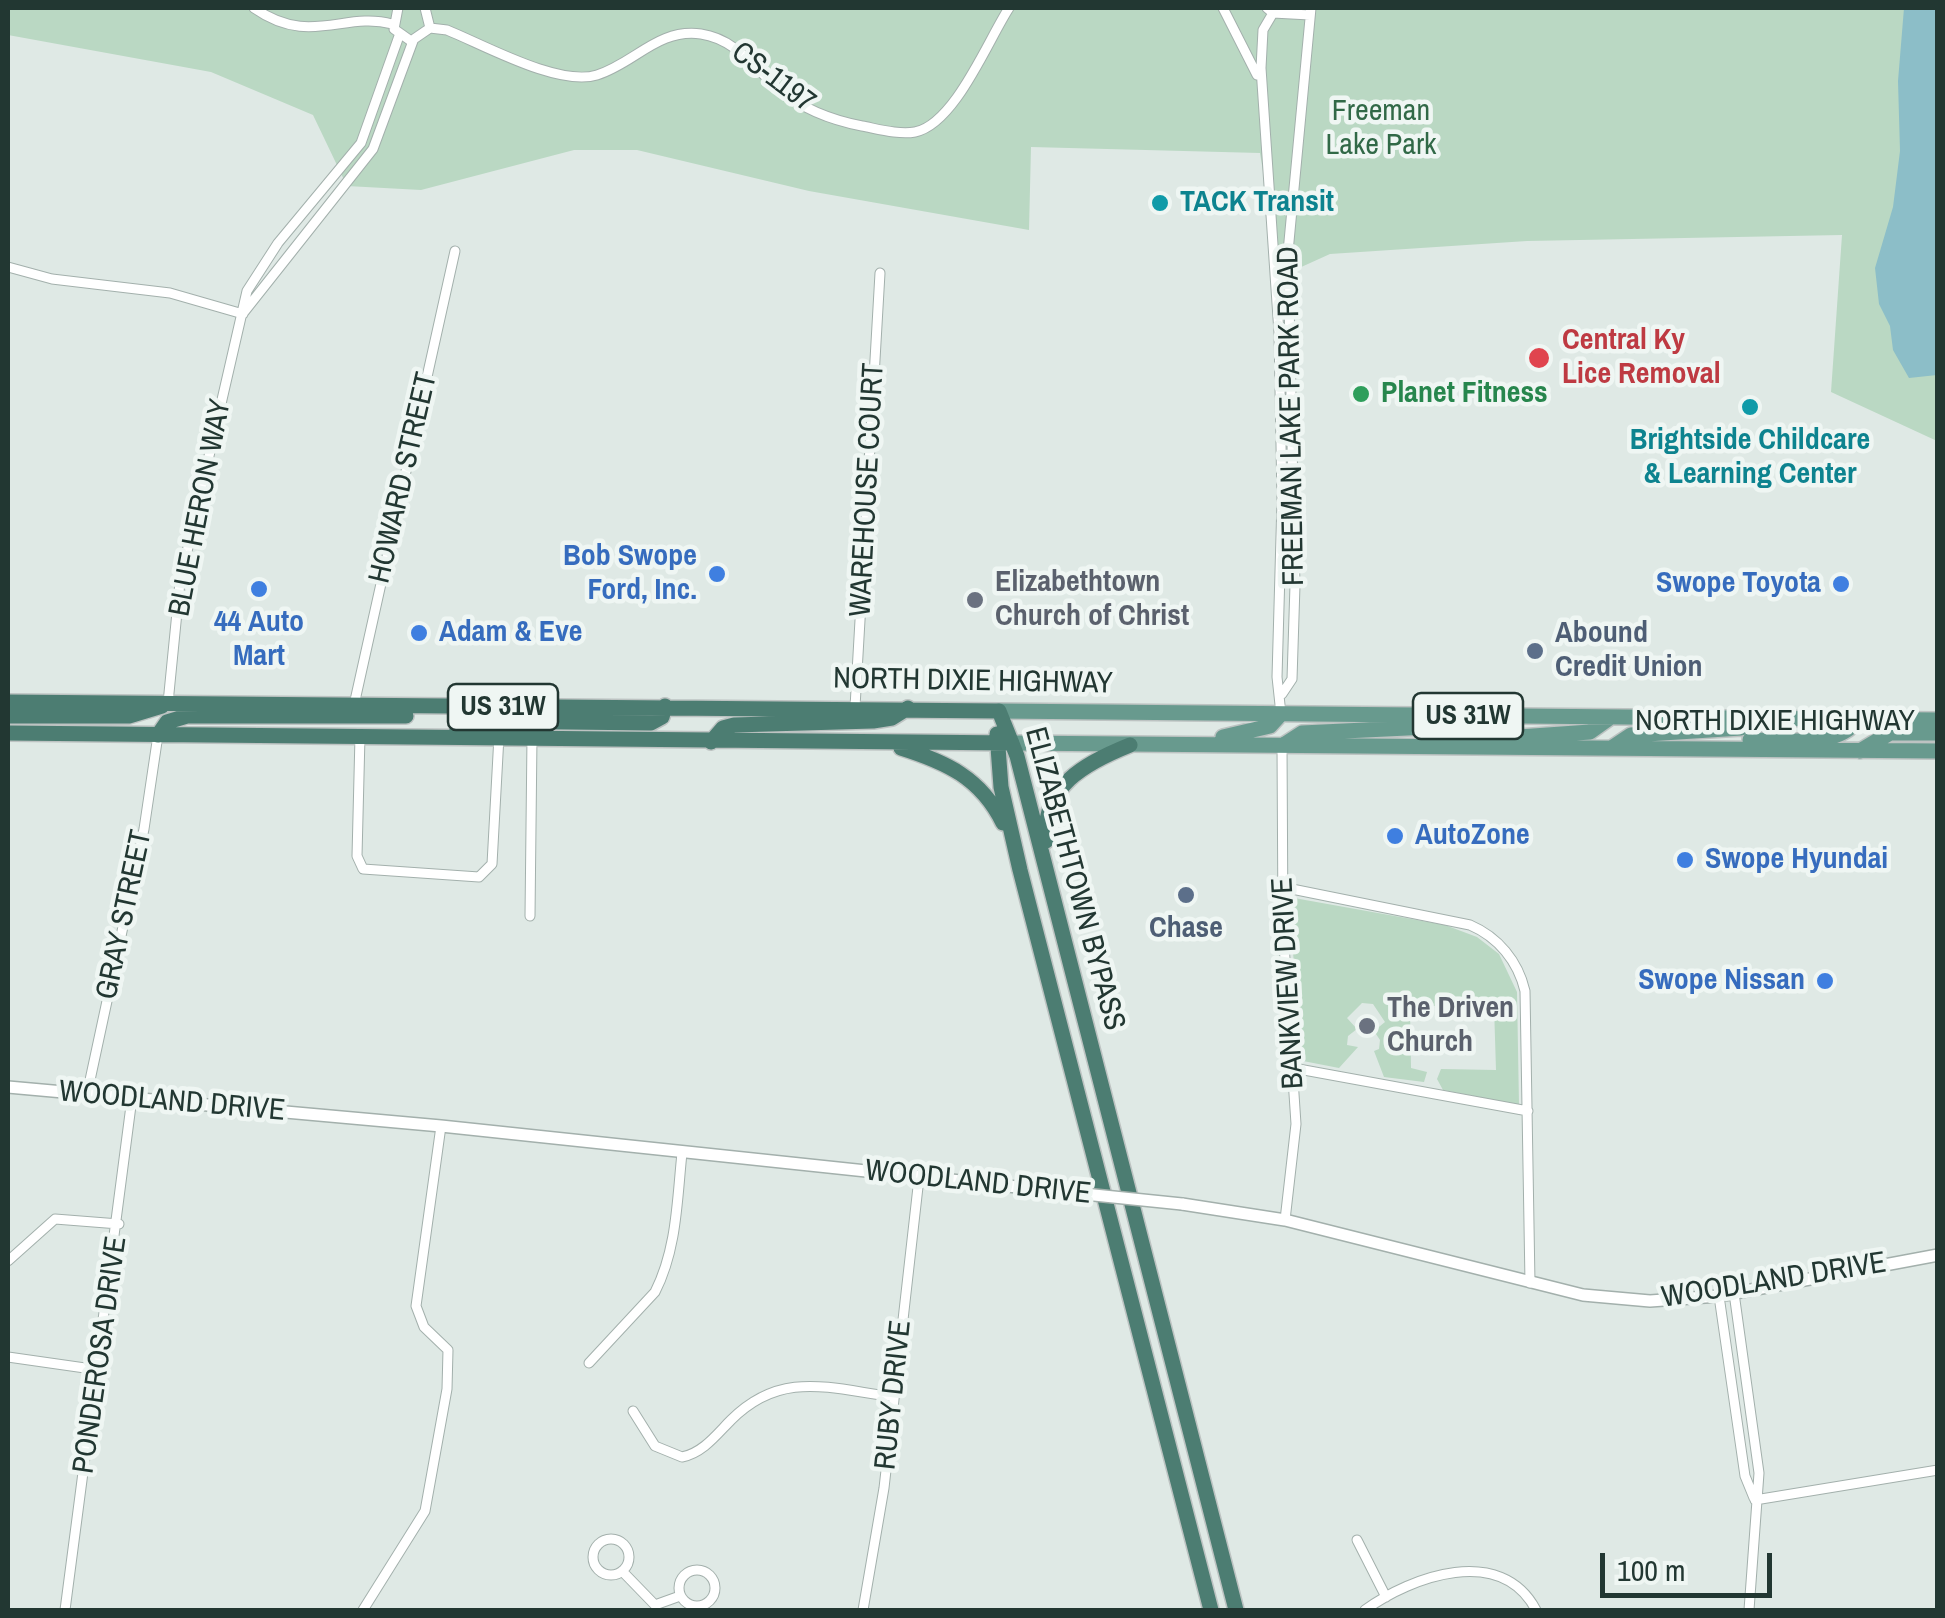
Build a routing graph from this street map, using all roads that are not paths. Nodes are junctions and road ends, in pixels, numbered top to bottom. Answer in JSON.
{"nodes":[{"id":1,"x":254,"y":8,"type":"edge"},
{"id":2,"x":398,"y":8,"type":"edge"},
{"id":3,"x":425,"y":8,"type":"edge"},
{"id":4,"x":1009,"y":8,"type":"edge"},
{"id":5,"x":1222,"y":8,"type":"edge"},
{"id":6,"x":1270,"y":10,"type":"edge"},
{"id":7,"x":1310,"y":12,"type":"edge"},
{"id":8,"x":392,"y":24,"type":"junction"},
{"id":9,"x":430,"y":28,"type":"junction"},
{"id":10,"x":399,"y":36,"type":"junction"},
{"id":11,"x":413,"y":40,"type":"junction"},
{"id":12,"x":1264,"y":96,"type":"junction"},
{"id":13,"x":455,"y":251,"type":"dead end"},
{"id":14,"x":8,"y":267,"type":"edge"},
{"id":15,"x":880,"y":272,"type":"dead end"},
{"id":16,"x":242,"y":314,"type":"junction"},
{"id":17,"x":1282,"y":694,"type":"junction"},
{"id":18,"x":8,"y":702,"type":"edge"},
{"id":19,"x":168,"y":703,"type":"junction"},
{"id":20,"x":354,"y":705,"type":"junction"},
{"id":21,"x":665,"y":706,"type":"junction"},
{"id":22,"x":525,"y":707,"type":"junction"},
{"id":23,"x":855,"y":708,"type":"junction"},
{"id":24,"x":908,"y":708,"type":"junction"},
{"id":25,"x":999,"y":710,"type":"junction"},
{"id":26,"x":1281,"y":714,"type":"junction"},
{"id":27,"x":8,"y":716,"type":"edge"},
{"id":28,"x":1443,"y":716,"type":"junction"},
{"id":29,"x":1611,"y":717,"type":"junction"},
{"id":30,"x":1853,"y":719,"type":"junction"},
{"id":31,"x":1938,"y":720,"type":"edge"},
{"id":32,"x":1938,"y":732,"type":"edge"},
{"id":33,"x":8,"y":733,"type":"edge"},
{"id":34,"x":158,"y":735,"type":"junction"},
{"id":35,"x":360,"y":736,"type":"junction"},
{"id":36,"x":448,"y":736,"type":"junction"},
{"id":37,"x":499,"y":736,"type":"junction"},
{"id":38,"x":532,"y":738,"type":"junction"},
{"id":39,"x":711,"y":742,"type":"junction"},
{"id":40,"x":1004,"y":743,"type":"junction"},
{"id":41,"x":887,"y":744,"type":"junction"},
{"id":42,"x":1133,"y":744,"type":"junction"},
{"id":43,"x":1282,"y":745,"type":"junction"},
{"id":44,"x":1404,"y":746,"type":"junction"},
{"id":45,"x":1610,"y":749,"type":"junction"},
{"id":46,"x":1699,"y":749,"type":"junction"},
{"id":47,"x":1860,"y":750,"type":"junction"},
{"id":48,"x":1938,"y":751,"type":"edge"},
{"id":49,"x":1020,"y":870,"type":"junction"},
{"id":50,"x":1049,"y":880,"type":"junction"},
{"id":51,"x":1282,"y":887,"type":"junction"},
{"id":52,"x":530,"y":916,"type":"dead end"},
{"id":53,"x":1293,"y":1068,"type":"junction"},
{"id":54,"x":8,"y":1088,"type":"edge"},
{"id":55,"x":87,"y":1094,"type":"junction"},
{"id":56,"x":132,"y":1098,"type":"junction"},
{"id":57,"x":1528,"y":1111,"type":"junction"},
{"id":58,"x":441,"y":1126,"type":"junction"},
{"id":59,"x":682,"y":1152,"type":"junction"},
{"id":60,"x":919,"y":1178,"type":"junction"},
{"id":61,"x":1286,"y":1220,"type":"junction"},
{"id":62,"x":119,"y":1224,"type":"junction"},
{"id":63,"x":1938,"y":1255,"type":"edge"},
{"id":64,"x":8,"y":1262,"type":"edge"},
{"id":65,"x":1530,"y":1283,"type":"junction"},
{"id":66,"x":1734,"y":1293,"type":"junction"},
{"id":67,"x":1720,"y":1296,"type":"junction"},
{"id":68,"x":8,"y":1357,"type":"edge"},
{"id":69,"x":589,"y":1363,"type":"dead end"},
{"id":70,"x":99,"y":1370,"type":"junction"},
{"id":71,"x":894,"y":1397,"type":"junction"},
{"id":72,"x":634,"y":1411,"type":"dead end"},
{"id":73,"x":1938,"y":1470,"type":"edge"},
{"id":74,"x":1755,"y":1500,"type":"junction"},
{"id":75,"x":1357,"y":1540,"type":"dead end"},
{"id":76,"x":622,"y":1571,"type":"junction"},
{"id":77,"x":680,"y":1596,"type":"junction"},
{"id":78,"x":1386,"y":1597,"type":"junction"},
{"id":79,"x":654,"y":1608,"type":"edge"},
{"id":80,"x":65,"y":1610,"type":"edge"},
{"id":81,"x":363,"y":1610,"type":"edge"},
{"id":82,"x":863,"y":1610,"type":"edge"},
{"id":83,"x":1211,"y":1610,"type":"edge"},
{"id":84,"x":1236,"y":1610,"type":"edge"},
{"id":85,"x":1365,"y":1610,"type":"edge"},
{"id":86,"x":1536,"y":1610,"type":"edge"},
{"id":87,"x":1748,"y":1610,"type":"edge"}],
"edges":[{"from":1,"to":8,"type":"street"},
{"from":2,"to":8,"type":"street"},
{"from":3,"to":9,"type":"street"},
{"from":4,"to":9,"type":"street","name":"CS-1197"},
{"from":5,"to":12,"type":"street"},
{"from":6,"to":7,"type":"street"},
{"from":6,"to":12,"type":"street","name":"FREEMAN LAKE PARK ROAD"},
{"from":7,"to":17,"type":"street","name":"FREEMAN LAKE PARK ROAD"},
{"from":8,"to":10,"type":"street"},
{"from":9,"to":11,"type":"street"},
{"from":10,"to":11,"type":"street"},
{"from":10,"to":16,"type":"street","name":"BLUE HERON WAY"},
{"from":11,"to":16,"type":"street","name":"BLUE HERON WAY"},
{"from":12,"to":17,"type":"street","name":"FREEMAN LAKE PARK ROAD"},
{"from":13,"to":20,"type":"street","name":"HOWARD STREET"},
{"from":14,"to":16,"type":"street"},
{"from":15,"to":23,"type":"street","name":"WAREHOUSE COURT"},
{"from":16,"to":19,"type":"street","name":"BLUE HERON WAY"},
{"from":17,"to":26,"type":"street","name":"FREEMAN LAKE PARK ROAD"},
{"from":18,"to":19,"type":"highway","name":"NORTH DIXIE HIGHWAY","number":"US 31W"},
{"from":19,"to":20,"type":"highway","name":"NORTH DIXIE HIGHWAY","number":"US 31W"},
{"from":19,"to":27,"type":"highway"},
{"from":20,"to":22,"type":"highway","name":"NORTH DIXIE HIGHWAY","number":"US 31W"},
{"from":21,"to":22,"type":"highway","name":"NORTH DIXIE HIGHWAY","number":"US 31W"},
{"from":21,"to":23,"type":"highway","name":"NORTH DIXIE HIGHWAY","number":"US 31W"},
{"from":21,"to":36,"type":"highway"},
{"from":22,"to":34,"type":"highway"},
{"from":23,"to":24,"type":"highway","name":"NORTH DIXIE HIGHWAY","number":"US 31W"},
{"from":24,"to":25,"type":"highway","name":"NORTH DIXIE HIGHWAY","number":"US 31W"},
{"from":24,"to":39,"type":"highway"},
{"from":25,"to":26,"type":"main road","name":"NORTH DIXIE HIGHWAY","number":"US 31W"},
{"from":25,"to":40,"type":"highway","name":"ELIZABETHTOWN BYPASS"},
{"from":26,"to":28,"type":"main road","name":"NORTH DIXIE HIGHWAY","number":"US 31W"},
{"from":26,"to":42,"type":"main road"},
{"from":28,"to":29,"type":"main road","name":"NORTH DIXIE HIGHWAY","number":"US 31W"},
{"from":28,"to":43,"type":"main road"},
{"from":29,"to":30,"type":"main road","name":"NORTH DIXIE HIGHWAY","number":"US 31W"},
{"from":29,"to":44,"type":"main road"},
{"from":30,"to":31,"type":"main road","name":"NORTH DIXIE HIGHWAY","number":"US 31W"},
{"from":30,"to":45,"type":"main road"},
{"from":30,"to":46,"type":"main road"},
{"from":32,"to":47,"type":"main road"},
{"from":33,"to":34,"type":"highway","number":"US 31W"},
{"from":34,"to":35,"type":"highway","number":"US 31W"},
{"from":34,"to":55,"type":"street","name":"GRAY STREET"},
{"from":35,"to":36,"type":"highway","number":"US 31W"},
{"from":35,"to":37,"type":"street"},
{"from":36,"to":37,"type":"highway","number":"US 31W"},
{"from":37,"to":38,"type":"highway","number":"US 31W"},
{"from":38,"to":39,"type":"highway","number":"US 31W"},
{"from":38,"to":52,"type":"street"},
{"from":39,"to":41,"type":"highway","number":"US 31W"},
{"from":40,"to":41,"type":"highway","number":"US 31W"},
{"from":40,"to":42,"type":"main road","name":"NORTH DIXIE HIGHWAY","number":"US 31W"},
{"from":40,"to":49,"type":"highway","name":"ELIZABETHTOWN BYPASS"},
{"from":40,"to":50,"type":"highway","name":"ELIZABETHTOWN BYPASS"},
{"from":41,"to":49,"type":"highway"},
{"from":42,"to":43,"type":"main road","name":"NORTH DIXIE HIGHWAY","number":"US 31W"},
{"from":42,"to":50,"type":"highway"},
{"from":43,"to":44,"type":"main road","name":"NORTH DIXIE HIGHWAY","number":"US 31W"},
{"from":43,"to":51,"type":"street","name":"BANKVIEW DRIVE"},
{"from":44,"to":45,"type":"main road","name":"NORTH DIXIE HIGHWAY","number":"US 31W"},
{"from":45,"to":46,"type":"main road","name":"NORTH DIXIE HIGHWAY","number":"US 31W"},
{"from":46,"to":47,"type":"main road","name":"NORTH DIXIE HIGHWAY","number":"US 31W"},
{"from":47,"to":48,"type":"main road","name":"NORTH DIXIE HIGHWAY","number":"US 31W"},
{"from":49,"to":83,"type":"highway","name":"ELIZABETHTOWN BYPASS"},
{"from":50,"to":84,"type":"highway","name":"ELIZABETHTOWN BYPASS"},
{"from":51,"to":53,"type":"street","name":"BANKVIEW DRIVE"},
{"from":51,"to":57,"type":"street"},
{"from":53,"to":57,"type":"street"},
{"from":53,"to":61,"type":"street","name":"BANKVIEW DRIVE"},
{"from":54,"to":55,"type":"street","name":"WOODLAND DRIVE"},
{"from":55,"to":56,"type":"street","name":"WOODLAND DRIVE"},
{"from":56,"to":58,"type":"street","name":"WOODLAND DRIVE"},
{"from":56,"to":62,"type":"street","name":"PONDEROSA DRIVE"},
{"from":57,"to":65,"type":"street"},
{"from":58,"to":59,"type":"street","name":"WOODLAND DRIVE"},
{"from":58,"to":81,"type":"street"},
{"from":59,"to":60,"type":"street","name":"WOODLAND DRIVE"},
{"from":59,"to":69,"type":"street"},
{"from":60,"to":61,"type":"street","name":"WOODLAND DRIVE","bridge":true},
{"from":60,"to":71,"type":"street","name":"RUBY DRIVE"},
{"from":61,"to":65,"type":"street","name":"WOODLAND DRIVE"},
{"from":62,"to":64,"type":"street"},
{"from":62,"to":70,"type":"street","name":"PONDEROSA DRIVE"},
{"from":63,"to":66,"type":"street","name":"WOODLAND DRIVE"},
{"from":65,"to":67,"type":"street","name":"WOODLAND DRIVE"},
{"from":66,"to":67,"type":"street","name":"WOODLAND DRIVE"},
{"from":66,"to":74,"type":"street"},
{"from":67,"to":74,"type":"street"},
{"from":68,"to":70,"type":"street"},
{"from":70,"to":80,"type":"street","name":"PONDEROSA DRIVE"},
{"from":71,"to":72,"type":"street"},
{"from":71,"to":82,"type":"street","name":"RUBY DRIVE"},
{"from":73,"to":74,"type":"street"},
{"from":74,"to":87,"type":"street"},
{"from":75,"to":78,"type":"street"},
{"from":76,"to":76,"type":"street"},
{"from":76,"to":79,"type":"street"},
{"from":77,"to":77,"type":"street"},
{"from":77,"to":79,"type":"street"},
{"from":78,"to":85,"type":"street"},
{"from":78,"to":86,"type":"street"}]}
